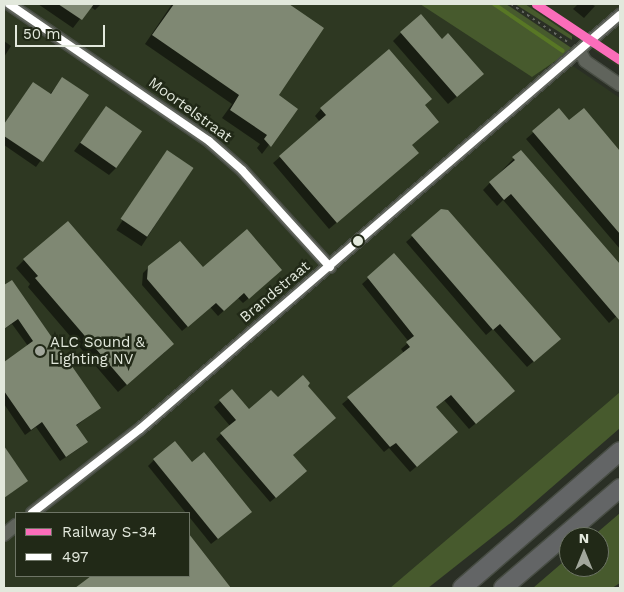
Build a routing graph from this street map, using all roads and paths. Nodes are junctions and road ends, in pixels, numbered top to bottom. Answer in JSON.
{"nodes":[{"id":1,"x":10,"y":4,"type":"edge"},
{"id":2,"x":511,"y":4,"type":"edge"},
{"id":3,"x":618,"y":21,"type":"edge"},
{"id":4,"x":580,"y":51,"type":"junction"},
{"id":5,"x":620,"y":85,"type":"edge"},
{"id":6,"x":330,"y":267,"type":"junction"},
{"id":7,"x":620,"y":451,"type":"edge"},
{"id":8,"x":620,"y":488,"type":"edge"},
{"id":9,"x":33,"y":512,"type":"edge"},
{"id":10,"x":15,"y":527,"type":"edge"},
{"id":11,"x":4,"y":535,"type":"edge"},
{"id":12,"x":462,"y":588,"type":"edge"},
{"id":13,"x":503,"y":588,"type":"edge"}],
"edges":[{"from":1,"to":6,"type":"street","name":"Moortelstraat"},
{"from":2,"to":4,"type":"path"},
{"from":3,"to":4,"type":"street","name":"Brandstraat"},
{"from":4,"to":5,"type":"street"},
{"from":4,"to":6,"type":"street","name":"Brandstraat"},
{"from":6,"to":9,"type":"street","name":"Brandstraat"},
{"from":7,"to":12,"type":"highway"},
{"from":8,"to":13,"type":"highway"},
{"from":10,"to":11,"type":"street"}]}
